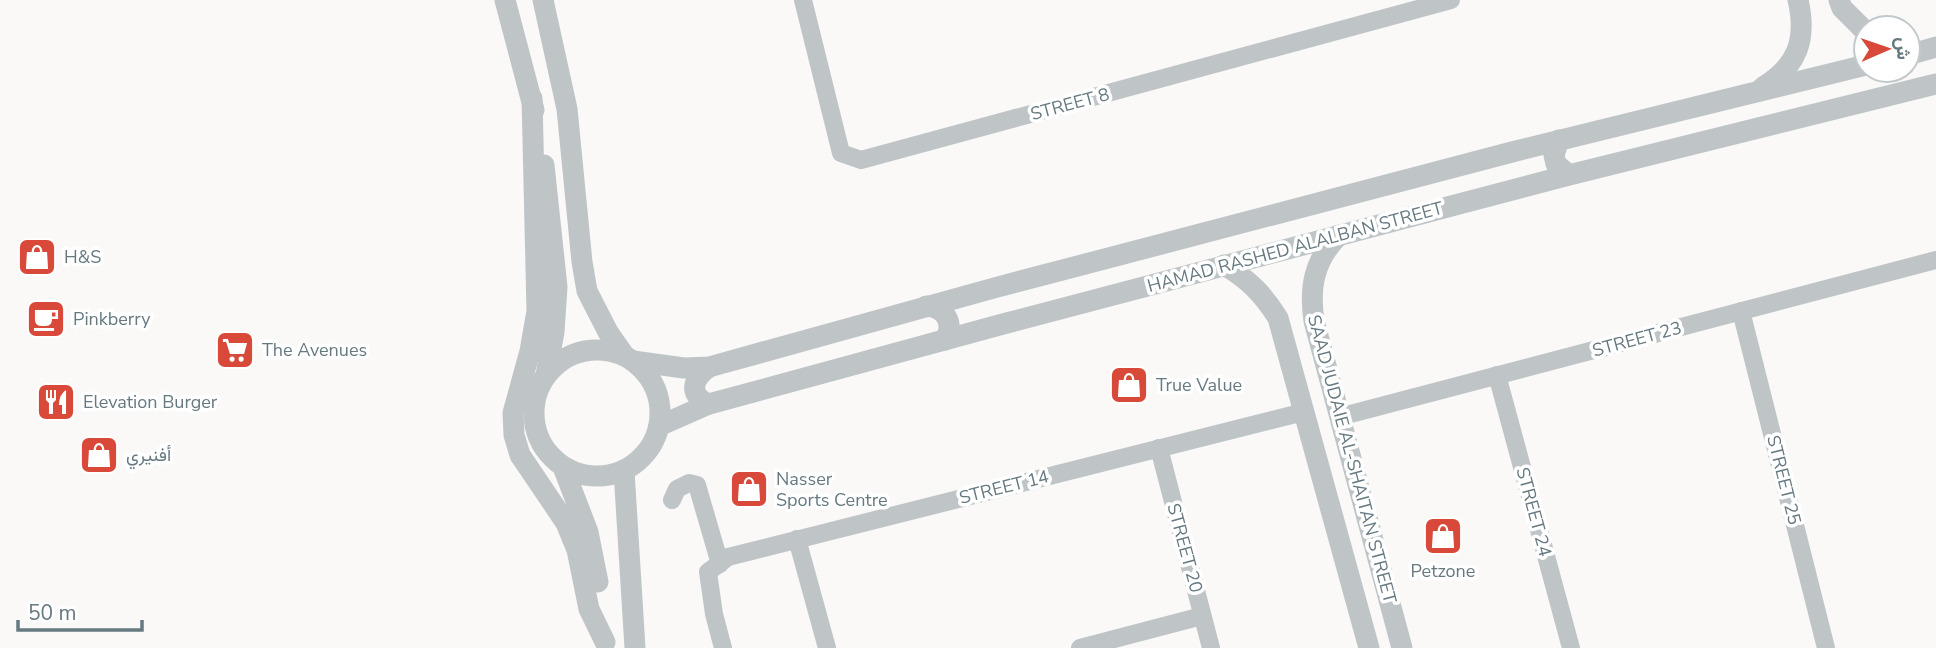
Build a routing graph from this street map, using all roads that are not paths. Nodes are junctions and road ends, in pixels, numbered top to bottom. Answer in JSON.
{"nodes":[{"id":1,"x":505,"y":0,"type":"edge"},
{"id":2,"x":543,"y":0,"type":"edge"},
{"id":3,"x":803,"y":0,"type":"edge"},
{"id":4,"x":1451,"y":0,"type":"edge"},
{"id":5,"x":1798,"y":0,"type":"edge"},
{"id":6,"x":1839,"y":0,"type":"edge"},
{"id":7,"x":1852,"y":18,"type":"edge"},
{"id":8,"x":1852,"y":69,"type":"edge"},
{"id":9,"x":1936,"y":85,"type":"edge"},
{"id":10,"x":1748,"y":96,"type":"junction"},
{"id":11,"x":531,"y":98,"type":"junction"},
{"id":12,"x":1559,"y":140,"type":"junction"},
{"id":13,"x":1512,"y":152,"type":"junction"},
{"id":14,"x":1569,"y":175,"type":"junction"},
{"id":15,"x":1517,"y":189,"type":"junction"},
{"id":16,"x":1339,"y":236,"type":"junction"},
{"id":17,"x":1936,"y":260,"type":"edge"},
{"id":18,"x":1224,"y":265,"type":"junction"},
{"id":19,"x":926,"y":306,"type":"junction"},
{"id":20,"x":1741,"y":311,"type":"junction"},
{"id":21,"x":1317,"y":334,"type":"junction"},
{"id":22,"x":945,"y":340,"type":"junction"},
{"id":23,"x":1286,"y":342,"type":"junction"},
{"id":24,"x":629,"y":358,"type":"junction"},
{"id":25,"x":709,"y":366,"type":"junction"},
{"id":26,"x":546,"y":375,"type":"junction"},
{"id":27,"x":1497,"y":375,"type":"junction"},
{"id":28,"x":709,"y":404,"type":"junction"},
{"id":29,"x":1304,"y":412,"type":"junction"},
{"id":30,"x":1339,"y":417,"type":"junction"},
{"id":31,"x":659,"y":426,"type":"junction"},
{"id":32,"x":1159,"y":448,"type":"junction"},
{"id":33,"x":563,"y":467,"type":"junction"},
{"id":34,"x":624,"y":471,"type":"junction"},
{"id":35,"x":672,"y":500,"type":"dead end"},
{"id":36,"x":797,"y":539,"type":"junction"},
{"id":37,"x":714,"y":568,"type":"junction"},
{"id":38,"x":1202,"y":616,"type":"junction"},
{"id":39,"x":606,"y":645,"type":"edge"},
{"id":40,"x":635,"y":648,"type":"edge"},
{"id":41,"x":723,"y":648,"type":"edge"},
{"id":42,"x":827,"y":648,"type":"edge"},
{"id":43,"x":1080,"y":648,"type":"edge"},
{"id":44,"x":1211,"y":648,"type":"edge"},
{"id":45,"x":1369,"y":648,"type":"edge"},
{"id":46,"x":1402,"y":648,"type":"edge"},
{"id":47,"x":1571,"y":648,"type":"edge"},
{"id":48,"x":1826,"y":648,"type":"edge"}],
"edges":[{"from":1,"to":11,"type":"street"},
{"from":2,"to":24,"type":"street"},
{"from":3,"to":4,"type":"street","name":"STREET 8"},
{"from":5,"to":10,"type":"street"},
{"from":6,"to":7,"type":"street"},
{"from":8,"to":10,"type":"street","name":"HAMAD RASHED ALALBAN STREET"},
{"from":9,"to":14,"type":"street","name":"HAMAD RASHED ALALBAN STREET"},
{"from":10,"to":12,"type":"street","name":"HAMAD RASHED ALALBAN STREET"},
{"from":11,"to":26,"type":"street"},
{"from":11,"to":39,"type":"street"},
{"from":12,"to":13,"type":"street","name":"HAMAD RASHED ALALBAN STREET"},
{"from":12,"to":14,"type":"street"},
{"from":13,"to":15,"type":"street"},
{"from":13,"to":19,"type":"street","name":"HAMAD RASHED ALALBAN STREET"},
{"from":14,"to":15,"type":"street","name":"HAMAD RASHED ALALBAN STREET"},
{"from":15,"to":16,"type":"street","name":"HAMAD RASHED ALALBAN STREET"},
{"from":16,"to":18,"type":"street","name":"HAMAD RASHED ALALBAN STREET"},
{"from":16,"to":21,"type":"street","name":"SAAD JUDAIE AL-SHAITAN STREET"},
{"from":17,"to":20,"type":"street","name":"STREET 23"},
{"from":18,"to":22,"type":"street","name":"HAMAD RASHED ALALBAN STREET"},
{"from":18,"to":23,"type":"street","name":"SAAD JUDAIE AL-SHAITAN STREET"},
{"from":19,"to":22,"type":"street"},
{"from":19,"to":25,"type":"street","name":"HAMAD RASHED ALALBAN STREET"},
{"from":20,"to":27,"type":"street","name":"STREET 23"},
{"from":20,"to":48,"type":"street","name":"STREET 25"},
{"from":21,"to":23,"type":"street"},
{"from":21,"to":30,"type":"street","name":"SAAD JUDAIE AL-SHAITAN STREET"},
{"from":22,"to":28,"type":"street","name":"HAMAD RASHED ALALBAN STREET"},
{"from":23,"to":29,"type":"street","name":"SAAD JUDAIE AL-SHAITAN STREET"},
{"from":24,"to":25,"type":"street","name":"HAMAD RASHED ALALBAN STREET"},
{"from":24,"to":26,"type":"street"},
{"from":24,"to":31,"type":"street"},
{"from":25,"to":28,"type":"street"},
{"from":26,"to":33,"type":"street"},
{"from":27,"to":30,"type":"street","name":"STREET 23"},
{"from":27,"to":47,"type":"street","name":"STREET 24"},
{"from":28,"to":31,"type":"street","name":"HAMAD RASHED ALALBAN STREET"},
{"from":29,"to":32,"type":"street","name":"STREET 14"},
{"from":29,"to":45,"type":"street","name":"SAAD JUDAIE AL-SHAITAN STREET"},
{"from":30,"to":46,"type":"street","name":"SAAD JUDAIE AL-SHAITAN STREET"},
{"from":31,"to":34,"type":"street"},
{"from":32,"to":36,"type":"street","name":"STREET 14"},
{"from":32,"to":38,"type":"street","name":"STREET 20"},
{"from":33,"to":34,"type":"street"},
{"from":33,"to":39,"type":"street"},
{"from":34,"to":40,"type":"street"},
{"from":35,"to":37,"type":"street"},
{"from":36,"to":37,"type":"street","name":"STREET 14"},
{"from":36,"to":42,"type":"street"},
{"from":37,"to":41,"type":"street"},
{"from":38,"to":43,"type":"street"},
{"from":38,"to":44,"type":"street","name":"STREET 20"}]}
